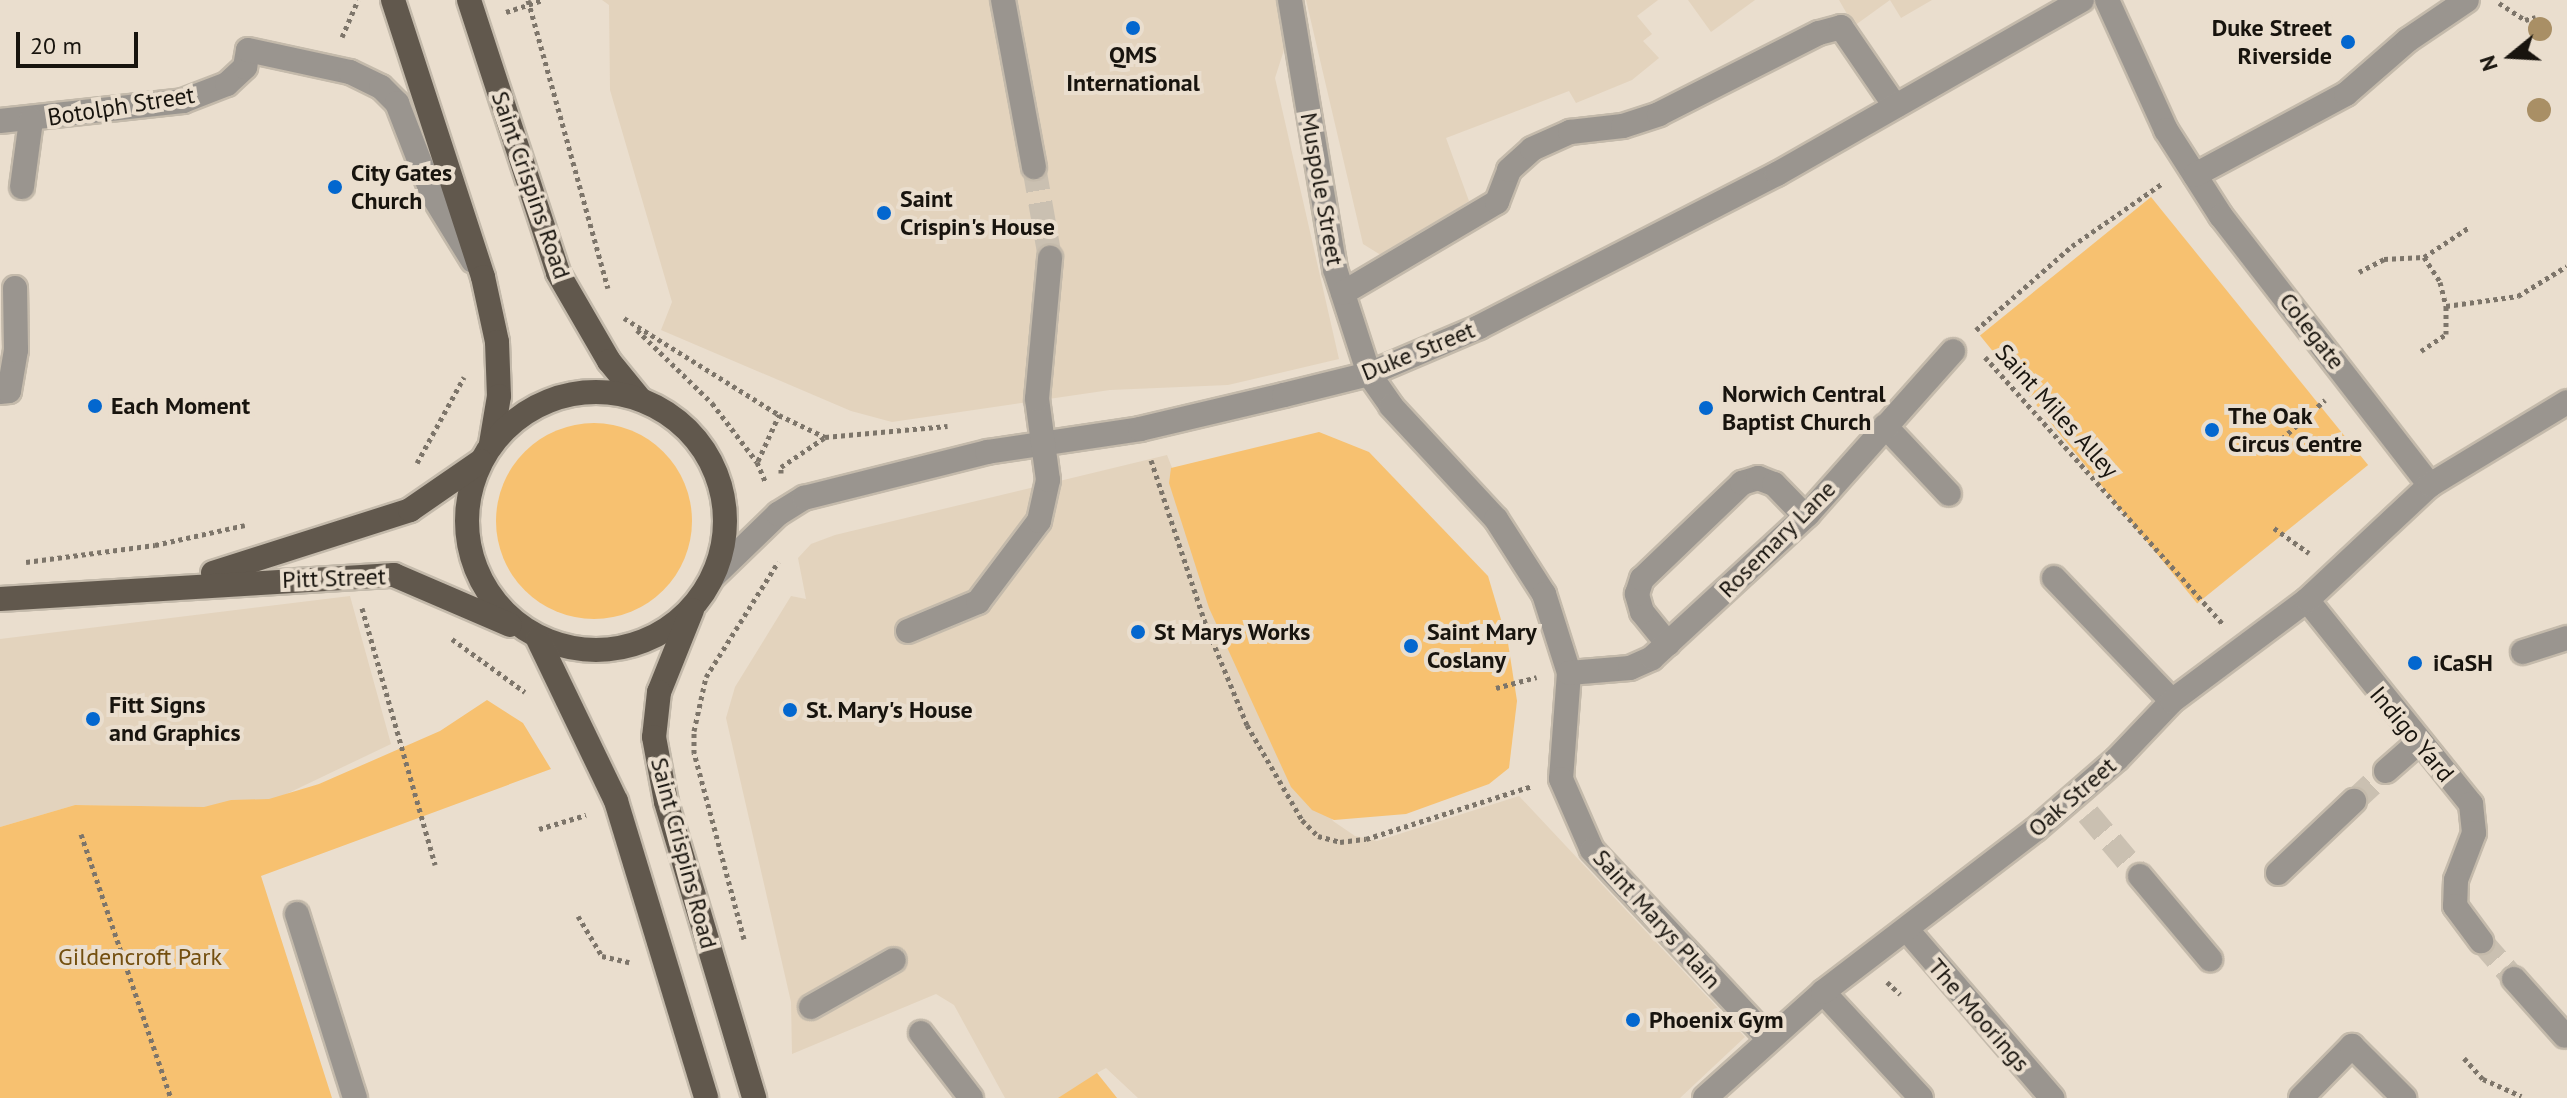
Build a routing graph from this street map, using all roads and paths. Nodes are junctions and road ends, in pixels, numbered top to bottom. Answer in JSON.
{"nodes":[{"id":1,"x":358,"y":0,"type":"edge"},
{"id":2,"x":393,"y":0,"type":"edge"},
{"id":3,"x":469,"y":0,"type":"edge"},
{"id":4,"x":543,"y":0,"type":"edge"},
{"id":5,"x":1003,"y":0,"type":"edge"},
{"id":6,"x":1290,"y":0,"type":"edge"},
{"id":7,"x":2082,"y":0,"type":"edge"},
{"id":8,"x":2107,"y":0,"type":"edge"},
{"id":9,"x":2467,"y":0,"type":"edge"},
{"id":10,"x":2493,"y":0,"type":"edge"},
{"id":11,"x":529,"y":3,"type":"edge"},
{"id":12,"x":2536,"y":17,"type":"dead end"},
{"id":13,"x":331,"y":68,"type":"junction"},
{"id":14,"x":1895,"y":106,"type":"junction"},
{"id":15,"x":31,"y":120,"type":"junction"},
{"id":16,"x":0,"y":121,"type":"edge"},
{"id":17,"x":1034,"y":167,"type":"tunnel mouth"},
{"id":18,"x":2193,"y":170,"type":"junction"},
{"id":19,"x":22,"y":187,"type":"dead end"},
{"id":20,"x":2468,"y":228,"type":"dead end"},
{"id":21,"x":2424,"y":257,"type":"junction"},
{"id":22,"x":1050,"y":258,"type":"tunnel mouth"},
{"id":23,"x":2567,"y":266,"type":"edge"},
{"id":24,"x":2359,"y":272,"type":"dead end"},
{"id":25,"x":483,"y":277,"type":"junction"},
{"id":26,"x":15,"y":288,"type":"dead end"},
{"id":27,"x":1343,"y":293,"type":"junction"},
{"id":28,"x":613,"y":300,"type":"dead end"},
{"id":29,"x":2446,"y":306,"type":"junction"},
{"id":30,"x":620,"y":314,"type":"dead end"},
{"id":31,"x":628,"y":321,"type":"junction"},
{"id":32,"x":1966,"y":346,"type":"junction"},
{"id":33,"x":2421,"y":351,"type":"dead end"},
{"id":34,"x":1369,"y":374,"type":"junction"},
{"id":35,"x":2350,"y":378,"type":"junction"},
{"id":36,"x":0,"y":392,"type":"edge"},
{"id":37,"x":640,"y":399,"type":"junction"},
{"id":38,"x":2567,"y":402,"type":"edge"},
{"id":39,"x":779,"y":415,"type":"junction"},
{"id":40,"x":1885,"y":426,"type":"junction"},
{"id":41,"x":439,"y":429,"type":"dead end"},
{"id":42,"x":1140,"y":429,"type":"junction"},
{"id":43,"x":1046,"y":442,"type":"junction"},
{"id":44,"x":2276,"y":444,"type":"dead end"},
{"id":45,"x":486,"y":452,"type":"junction"},
{"id":46,"x":987,"y":452,"type":"junction"},
{"id":47,"x":757,"y":462,"type":"junction"},
{"id":48,"x":407,"y":472,"type":"dead end"},
{"id":49,"x":2430,"y":485,"type":"junction"},
{"id":50,"x":1949,"y":494,"type":"dead end"},
{"id":51,"x":778,"y":514,"type":"junction"},
{"id":52,"x":1805,"y":516,"type":"junction"},
{"id":53,"x":256,"y":523,"type":"dead end"},
{"id":54,"x":2274,"y":528,"type":"dead end"},
{"id":55,"x":12,"y":564,"type":"dead end"},
{"id":56,"x":2337,"y":573,"type":"junction"},
{"id":57,"x":714,"y":576,"type":"junction"},
{"id":58,"x":353,"y":577,"type":"junction"},
{"id":59,"x":2054,"y":578,"type":"dead end"},
{"id":60,"x":178,"y":584,"type":"junction"},
{"id":61,"x":430,"y":588,"type":"junction"},
{"id":62,"x":0,"y":599,"type":"edge"},
{"id":63,"x":2307,"y":600,"type":"junction"},
{"id":64,"x":692,"y":610,"type":"junction"},
{"id":65,"x":908,"y":631,"type":"dead end"},
{"id":66,"x":532,"y":636,"type":"junction"},
{"id":67,"x":2567,"y":638,"type":"edge"},
{"id":68,"x":1668,"y":644,"type":"junction"},
{"id":69,"x":2245,"y":648,"type":"junction"},
{"id":70,"x":2523,"y":652,"type":"dead end"},
{"id":71,"x":1569,"y":673,"type":"junction"},
{"id":72,"x":1515,"y":681,"type":"dead end"},
{"id":73,"x":1496,"y":688,"type":"dead end"},
{"id":74,"x":530,"y":698,"type":"dead end"},
{"id":75,"x":2172,"y":701,"type":"junction"},
{"id":76,"x":2419,"y":742,"type":"junction"},
{"id":77,"x":2386,"y":771,"type":"tunnel mouth"},
{"id":78,"x":1561,"y":779,"type":"junction"},
{"id":79,"x":579,"y":801,"type":"dead end"},
{"id":80,"x":2354,"y":801,"type":"tunnel mouth"},
{"id":81,"x":586,"y":815,"type":"junction"},
{"id":82,"x":539,"y":829,"type":"dead end"},
{"id":83,"x":590,"y":830,"type":"dead end"},
{"id":84,"x":81,"y":834,"type":"dead end"},
{"id":85,"x":435,"y":865,"type":"dead end"},
{"id":86,"x":2278,"y":873,"type":"dead end"},
{"id":87,"x":2140,"y":876,"type":"tunnel mouth"},
{"id":88,"x":297,"y":914,"type":"dead end"},
{"id":89,"x":578,"y":916,"type":"dead end"},
{"id":90,"x":1908,"y":931,"type":"junction"},
{"id":91,"x":2481,"y":941,"type":"tunnel mouth"},
{"id":92,"x":624,"y":947,"type":"dead end"},
{"id":93,"x":748,"y":954,"type":"dead end"},
{"id":94,"x":2210,"y":959,"type":"dead end"},
{"id":95,"x":894,"y":960,"type":"dead end"},
{"id":96,"x":629,"y":962,"type":"junction"},
{"id":97,"x":633,"y":975,"type":"dead end"},
{"id":98,"x":1884,"y":979,"type":"dead end"},
{"id":99,"x":2514,"y":979,"type":"tunnel mouth"},
{"id":100,"x":1823,"y":992,"type":"junction"},
{"id":101,"x":1900,"y":994,"type":"dead end"},
{"id":102,"x":811,"y":1007,"type":"dead end"},
{"id":103,"x":921,"y":1033,"type":"dead end"},
{"id":104,"x":2565,"y":1036,"type":"dead end"},
{"id":105,"x":1769,"y":1039,"type":"junction"},
{"id":106,"x":2464,"y":1058,"type":"dead end"},
{"id":107,"x":2521,"y":1097,"type":"edge"},
{"id":108,"x":171,"y":1098,"type":"edge"},
{"id":109,"x":355,"y":1098,"type":"edge"},
{"id":110,"x":706,"y":1098,"type":"edge"},
{"id":111,"x":754,"y":1098,"type":"edge"},
{"id":112,"x":971,"y":1098,"type":"edge"},
{"id":113,"x":1705,"y":1098,"type":"edge"},
{"id":114,"x":1921,"y":1098,"type":"edge"},
{"id":115,"x":2052,"y":1098,"type":"edge"},
{"id":116,"x":2301,"y":1098,"type":"edge"},
{"id":117,"x":2404,"y":1098,"type":"edge"}],
"edges":[{"from":1,"to":13,"type":"path"},
{"from":2,"to":25,"type":"main road","name":"Saint Crispins Road"},
{"from":3,"to":37,"type":"main road","name":"Saint Crispins Road"},
{"from":4,"to":11,"type":"path"},
{"from":5,"to":17,"type":"street"},
{"from":6,"to":27,"type":"street","name":"Muspole Street"},
{"from":7,"to":14,"type":"street","name":"Duke Street"},
{"from":8,"to":18,"type":"street","name":"Colegate"},
{"from":9,"to":18,"type":"street"},
{"from":10,"to":12,"type":"path"},
{"from":11,"to":28,"type":"path"},
{"from":13,"to":15,"type":"street","name":"Botolph Street"},
{"from":13,"to":25,"type":"street","name":"Botolph Street"},
{"from":14,"to":27,"type":"street"},
{"from":14,"to":34,"type":"street","name":"Duke Street"},
{"from":15,"to":16,"type":"street","name":"Botolph Street"},
{"from":15,"to":19,"type":"street"},
{"from":18,"to":32,"type":"path","name":"Saint Miles Alley"},
{"from":18,"to":35,"type":"street","name":"Colegate"},
{"from":20,"to":21,"type":"path"},
{"from":21,"to":24,"type":"path"},
{"from":21,"to":29,"type":"path"},
{"from":22,"to":43,"type":"street"},
{"from":23,"to":29,"type":"path"},
{"from":25,"to":45,"type":"main road","name":"Saint Crispins Road"},
{"from":26,"to":36,"type":"street"},
{"from":27,"to":34,"type":"street","name":"Muspole Street"},
{"from":29,"to":33,"type":"path"},
{"from":30,"to":31,"type":"path"},
{"from":31,"to":39,"type":"path"},
{"from":31,"to":47,"type":"path"},
{"from":32,"to":40,"type":"street","name":"Rosemary Lane"},
{"from":32,"to":69,"type":"path","name":"Saint Miles Alley"},
{"from":34,"to":42,"type":"street","name":"Duke Street"},
{"from":34,"to":71,"type":"street","name":"Saint Marys Plain"},
{"from":35,"to":44,"type":"path"},
{"from":35,"to":49,"type":"street","name":"Colegate"},
{"from":37,"to":45,"type":"main road","name":"Saint Crispins Road"},
{"from":37,"to":57,"type":"main road","name":"Saint Crispins Road"},
{"from":38,"to":49,"type":"street","name":"Oak Street"},
{"from":39,"to":46,"type":"path"},
{"from":39,"to":47,"type":"path"},
{"from":40,"to":50,"type":"street"},
{"from":40,"to":52,"type":"street","name":"Rosemary Lane"},
{"from":41,"to":48,"type":"path"},
{"from":42,"to":43,"type":"street","name":"Duke Street"},
{"from":42,"to":78,"type":"path"},
{"from":43,"to":46,"type":"street","name":"Duke Street"},
{"from":43,"to":65,"type":"street"},
{"from":45,"to":60,"type":"main road","name":"Pitt Street"},
{"from":45,"to":66,"type":"main road","name":"Saint Crispins Road"},
{"from":46,"to":51,"type":"street","name":"Duke Street"},
{"from":47,"to":51,"type":"path"},
{"from":49,"to":56,"type":"street","name":"Oak Street"},
{"from":51,"to":57,"type":"street","name":"Duke Street"},
{"from":51,"to":93,"type":"path"},
{"from":52,"to":68,"type":"street","name":"Rosemary Lane"},
{"from":52,"to":68,"type":"street"},
{"from":53,"to":55,"type":"path"},
{"from":54,"to":56,"type":"path"},
{"from":56,"to":63,"type":"street","name":"Oak Street"},
{"from":57,"to":64,"type":"main road","name":"Saint Crispins Road"},
{"from":58,"to":60,"type":"main road","name":"Pitt Street"},
{"from":58,"to":61,"type":"main road","name":"Pitt Street"},
{"from":58,"to":85,"type":"path"},
{"from":59,"to":75,"type":"street"},
{"from":60,"to":62,"type":"main road","name":"Pitt Street"},
{"from":61,"to":66,"type":"main road","name":"Pitt Street"},
{"from":61,"to":74,"type":"path"},
{"from":63,"to":69,"type":"street","name":"Oak Street"},
{"from":63,"to":76,"type":"street","name":"Indigo Yard"},
{"from":64,"to":66,"type":"main road","name":"Saint Crispins Road"},
{"from":64,"to":111,"type":"main road","name":"Saint Crispins Road"},
{"from":66,"to":110,"type":"main road","name":"Saint Crispins Road"},
{"from":67,"to":70,"type":"street"},
{"from":68,"to":71,"type":"street","name":"Rosemary Lane"},
{"from":69,"to":75,"type":"street","name":"Oak Street"},
{"from":71,"to":78,"type":"street","name":"Saint Marys Plain"},
{"from":72,"to":73,"type":"path"},
{"from":75,"to":90,"type":"street","name":"Oak Street"},
{"from":76,"to":77,"type":"street"},
{"from":76,"to":91,"type":"street","name":"Indigo Yard"},
{"from":78,"to":105,"type":"street","name":"Saint Marys Plain"},
{"from":79,"to":81,"type":"path"},
{"from":80,"to":86,"type":"street"},
{"from":81,"to":82,"type":"path"},
{"from":81,"to":83,"type":"path"},
{"from":84,"to":108,"type":"path"},
{"from":87,"to":94,"type":"street"},
{"from":88,"to":109,"type":"street"},
{"from":89,"to":96,"type":"path"},
{"from":90,"to":100,"type":"street","name":"Oak Street"},
{"from":90,"to":115,"type":"street","name":"The Moorings"},
{"from":92,"to":96,"type":"path"},
{"from":95,"to":102,"type":"street"},
{"from":96,"to":97,"type":"path"},
{"from":98,"to":101,"type":"path"},
{"from":99,"to":104,"type":"street"},
{"from":100,"to":105,"type":"street","name":"Oak Street"},
{"from":100,"to":114,"type":"street"},
{"from":103,"to":112,"type":"street"},
{"from":105,"to":113,"type":"street","name":"Oak Street"},
{"from":106,"to":107,"type":"path"},
{"from":116,"to":117,"type":"street"}]}
